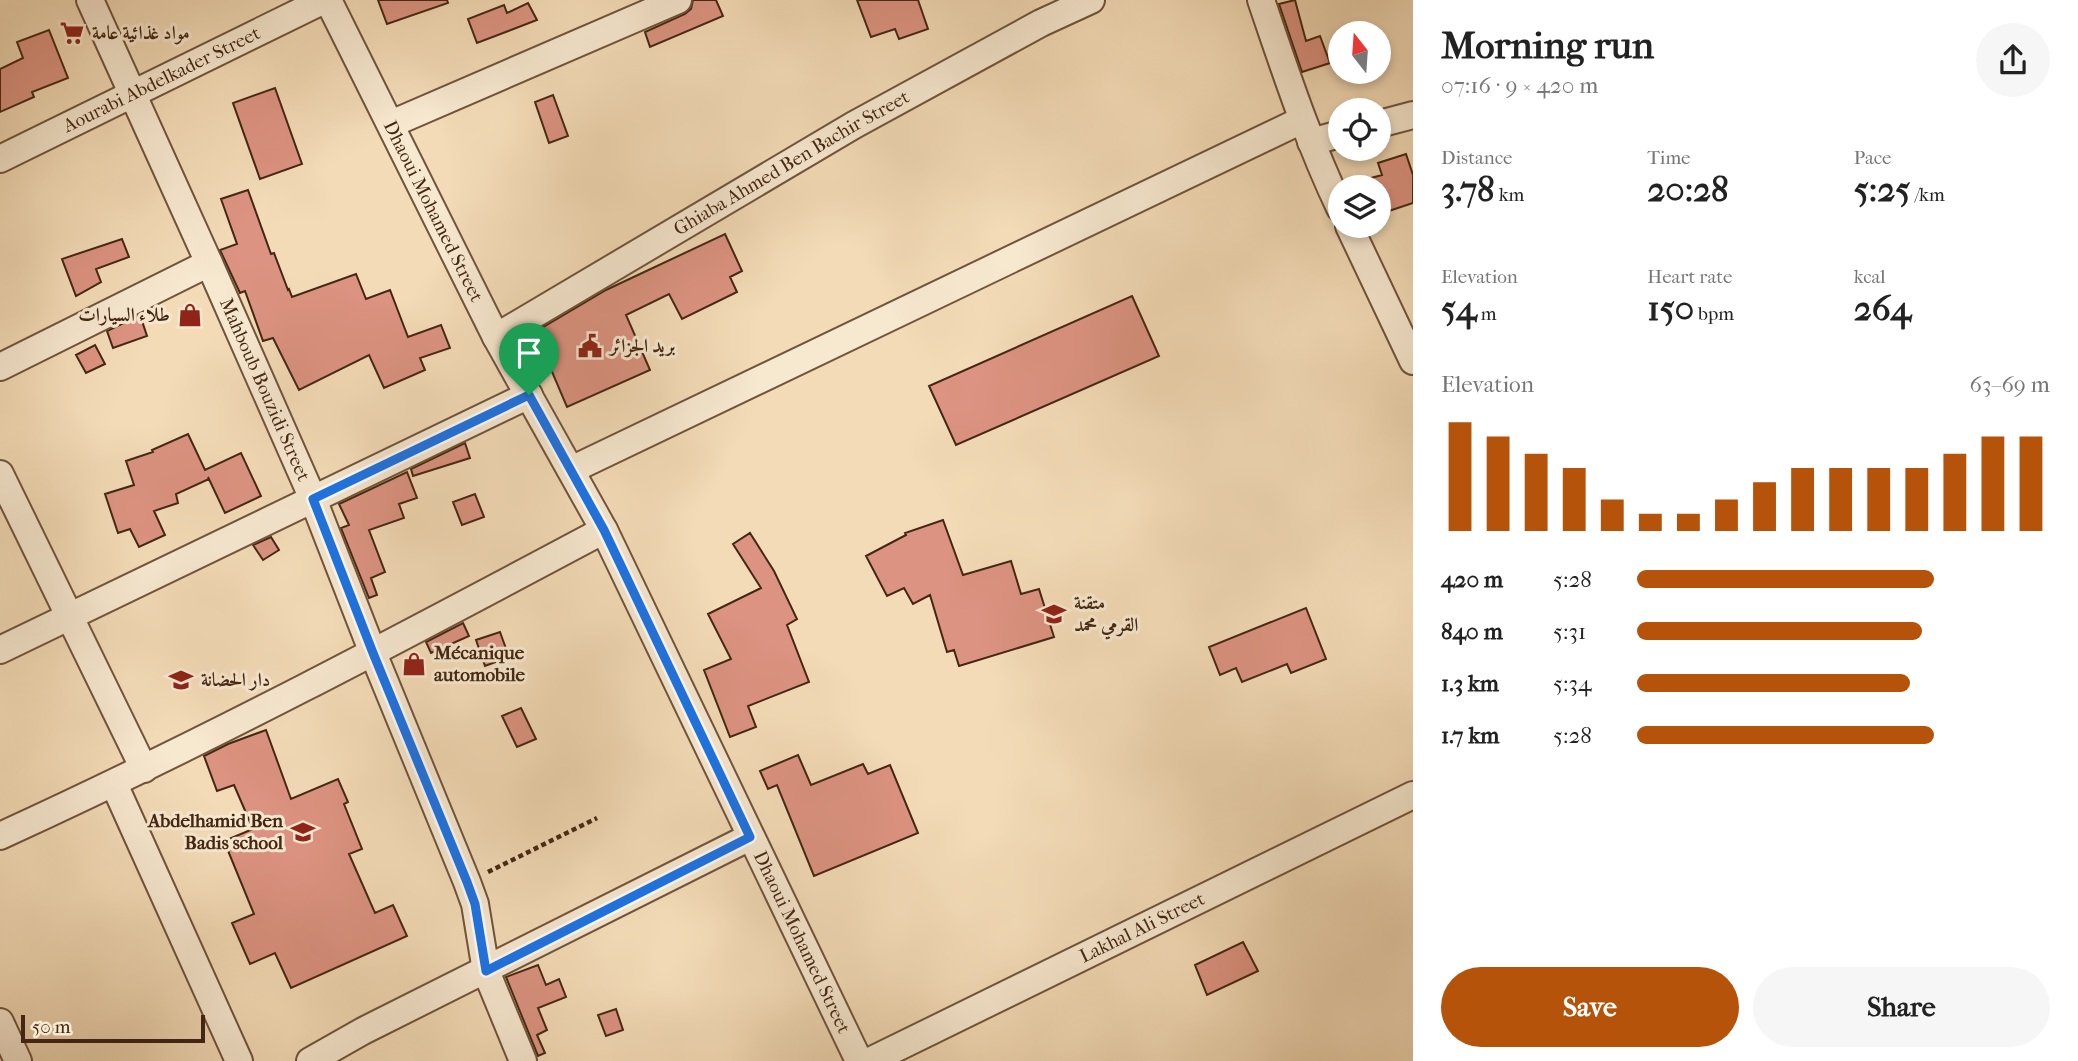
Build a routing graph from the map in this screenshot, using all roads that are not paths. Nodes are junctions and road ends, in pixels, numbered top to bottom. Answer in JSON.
{"nodes":[{"id":1,"x":90,"y":0,"type":"edge"},
{"id":2,"x":326,"y":0,"type":"edge"},
{"id":3,"x":678,"y":0,"type":"edge"},
{"id":4,"x":1091,"y":0,"type":"edge"},
{"id":5,"x":1261,"y":0,"type":"edge"},
{"id":6,"x":132,"y":95,"type":"junction"},
{"id":7,"x":1413,"y":115,"type":"edge"},
{"id":8,"x":1391,"y":121,"type":"edge"},
{"id":9,"x":391,"y":124,"type":"junction"},
{"id":10,"x":1307,"y":131,"type":"junction"},
{"id":11,"x":1328,"y":133,"type":"edge"},
{"id":12,"x":0,"y":159,"type":"edge"},
{"id":13,"x":1328,"y":180,"type":"edge"},
{"id":14,"x":1355,"y":238,"type":"edge"},
{"id":15,"x":209,"y":263,"type":"junction"},
{"id":16,"x":496,"y":337,"type":"junction"},
{"id":17,"x":1413,"y":361,"type":"edge"},
{"id":18,"x":0,"y":366,"type":"edge"},
{"id":19,"x":529,"y":395,"type":"junction"},
{"id":20,"x":571,"y":470,"type":"junction"},
{"id":21,"x":0,"y":474,"type":"edge"},
{"id":22,"x":313,"y":499,"type":"junction"},
{"id":23,"x":604,"y":530,"type":"junction"},
{"id":24,"x":69,"y":616,"type":"junction"},
{"id":25,"x":0,"y":650,"type":"edge"},
{"id":26,"x":373,"y":653,"type":"junction"},
{"id":27,"x":144,"y":769,"type":"junction"},
{"id":28,"x":114,"y":784,"type":"junction"},
{"id":29,"x":1413,"y":795,"type":"edge"},
{"id":30,"x":0,"y":836,"type":"edge"},
{"id":31,"x":750,"y":837,"type":"junction"},
{"id":32,"x":486,"y":971,"type":"junction"},
{"id":33,"x":0,"y":1021,"type":"edge"},
{"id":34,"x":18,"y":1061,"type":"edge"},
{"id":35,"x":239,"y":1061,"type":"edge"},
{"id":36,"x":310,"y":1061,"type":"edge"},
{"id":37,"x":523,"y":1061,"type":"edge"},
{"id":38,"x":859,"y":1061,"type":"edge"},
{"id":39,"x":870,"y":1061,"type":"edge"}],
"edges":[{"from":1,"to":6,"type":"street","name":"Mahboub Bouzidi Street"},
{"from":2,"to":6,"type":"street","name":"Aourabi Abdelkader Street"},
{"from":2,"to":9,"type":"street","name":"Dhaoui Mohamed Street"},
{"from":3,"to":9,"type":"street"},
{"from":4,"to":16,"type":"street","name":"Ghiaba Ahmed Ben Bachir Street"},
{"from":5,"to":10,"type":"street"},
{"from":6,"to":12,"type":"street","name":"Aourabi Abdelkader Street"},
{"from":6,"to":15,"type":"street","name":"Mahboub Bouzidi Street"},
{"from":7,"to":8,"type":"street"},
{"from":9,"to":16,"type":"street","name":"Dhaoui Mohamed Street"},
{"from":10,"to":11,"type":"street"},
{"from":10,"to":13,"type":"street"},
{"from":10,"to":20,"type":"street"},
{"from":14,"to":17,"type":"street"},
{"from":15,"to":18,"type":"street"},
{"from":15,"to":22,"type":"street","name":"Mahboub Bouzidi Street"},
{"from":16,"to":19,"type":"street","name":"Dhaoui Mohamed Street"},
{"from":19,"to":20,"type":"street","name":"Dhaoui Mohamed Street"},
{"from":19,"to":22,"type":"street"},
{"from":20,"to":23,"type":"street","name":"Dhaoui Mohamed Street"},
{"from":21,"to":24,"type":"street"},
{"from":22,"to":24,"type":"street"},
{"from":22,"to":26,"type":"street","name":"Mahboub Bouzidi Street"},
{"from":23,"to":26,"type":"street"},
{"from":23,"to":31,"type":"street","name":"Dhaoui Mohamed Street"},
{"from":24,"to":25,"type":"street"},
{"from":24,"to":27,"type":"street"},
{"from":26,"to":27,"type":"street"},
{"from":26,"to":32,"type":"street","name":"Mahboub Bouzidi Street"},
{"from":27,"to":28,"type":"street"},
{"from":28,"to":30,"type":"street"},
{"from":28,"to":35,"type":"street"},
{"from":29,"to":39,"type":"street","name":"Lakhal Ali Street"},
{"from":31,"to":32,"type":"street"},
{"from":31,"to":38,"type":"street","name":"Dhaoui Mohamed Street"},
{"from":32,"to":36,"type":"street"},
{"from":32,"to":37,"type":"street","name":"Mahboub Bouzidi Street"},
{"from":33,"to":34,"type":"street"}]}
